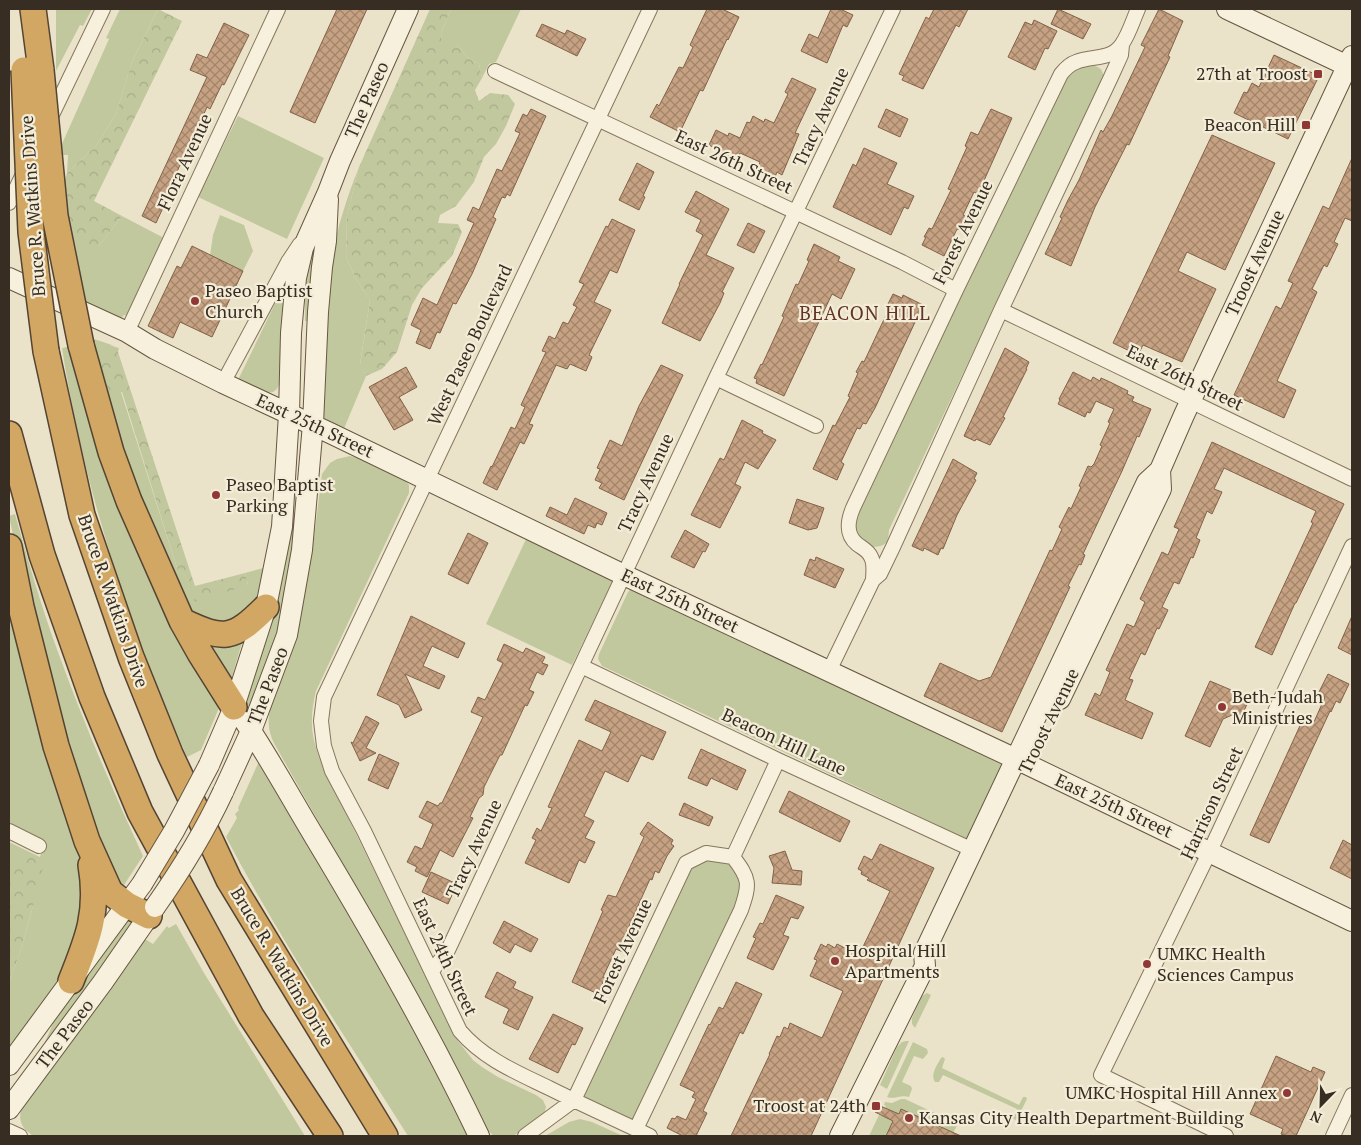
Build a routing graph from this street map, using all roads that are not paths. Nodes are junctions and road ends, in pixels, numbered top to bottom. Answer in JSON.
{"nodes":[{"id":1,"x":28,"y":9,"type":"edge"},
{"id":2,"x":33,"y":9,"type":"edge"},
{"id":3,"x":104,"y":9,"type":"edge"},
{"id":4,"x":278,"y":9,"type":"edge"},
{"id":5,"x":408,"y":9,"type":"edge"},
{"id":6,"x":650,"y":9,"type":"edge"},
{"id":7,"x":893,"y":9,"type":"edge"},
{"id":8,"x":1138,"y":9,"type":"edge"},
{"id":9,"x":1227,"y":9,"type":"edge"},
{"id":10,"x":1122,"y":45,"type":"junction"},
{"id":11,"x":1096,"y":58,"type":"junction"},
{"id":12,"x":1351,"y":63,"type":"edge"},
{"id":13,"x":32,"y":70,"type":"junction"},
{"id":14,"x":495,"y":71,"type":"dead end"},
{"id":15,"x":1111,"y":77,"type":"junction"},
{"id":16,"x":598,"y":120,"type":"junction"},
{"id":17,"x":328,"y":192,"type":"junction"},
{"id":18,"x":9,"y":203,"type":"edge"},
{"id":19,"x":796,"y":212,"type":"junction"},
{"id":20,"x":312,"y":226,"type":"junction"},
{"id":21,"x":9,"y":278,"type":"edge"},
{"id":22,"x":956,"y":290,"type":"junction"},
{"id":23,"x":1001,"y":310,"type":"junction"},
{"id":24,"x":126,"y":332,"type":"junction"},
{"id":25,"x":716,"y":378,"type":"junction"},
{"id":26,"x":223,"y":383,"type":"junction"},
{"id":27,"x":1190,"y":402,"type":"junction"},
{"id":28,"x":290,"y":414,"type":"junction"},
{"id":29,"x":313,"y":424,"type":"junction"},
{"id":30,"x":816,"y":426,"type":"dead end"},
{"id":31,"x":9,"y":434,"type":"edge"},
{"id":32,"x":1352,"y":479,"type":"edge"},
{"id":33,"x":427,"y":480,"type":"junction"},
{"id":34,"x":1352,"y":546,"type":"edge"},
{"id":35,"x":9,"y":547,"type":"edge"},
{"id":36,"x":893,"y":547,"type":"junction"},
{"id":37,"x":864,"y":548,"type":"junction"},
{"id":38,"x":624,"y":575,"type":"junction"},
{"id":39,"x":873,"y":580,"type":"junction"},
{"id":40,"x":266,"y":607,"type":"junction"},
{"id":41,"x":182,"y":622,"type":"junction"},
{"id":42,"x":581,"y":666,"type":"junction"},
{"id":43,"x":829,"y":671,"type":"junction"},
{"id":44,"x":324,"y":697,"type":"joint"},
{"id":45,"x":234,"y":707,"type":"junction"},
{"id":46,"x":251,"y":731,"type":"junction"},
{"id":47,"x":778,"y":760,"type":"junction"},
{"id":48,"x":1022,"y":762,"type":"junction"},
{"id":49,"x":9,"y":831,"type":"edge"},
{"id":50,"x":87,"y":840,"type":"junction"},
{"id":51,"x":39,"y":846,"type":"dead end"},
{"id":52,"x":973,"y":850,"type":"junction"},
{"id":53,"x":1210,"y":851,"type":"junction"},
{"id":54,"x":732,"y":857,"type":"junction"},
{"id":55,"x":144,"y":910,"type":"junction"},
{"id":56,"x":1352,"y":921,"type":"edge"},
{"id":57,"x":924,"y":966,"type":"junction"},
{"id":58,"x":432,"y":972,"type":"junction"},
{"id":59,"x":71,"y":981,"type":"junction"},
{"id":60,"x":9,"y":1065,"type":"edge"},
{"id":61,"x":1352,"y":1095,"type":"edge"},
{"id":62,"x":574,"y":1100,"type":"junction"},
{"id":63,"x":9,"y":1109,"type":"edge"},
{"id":64,"x":636,"y":1129,"type":"junction"},
{"id":65,"x":9,"y":1131,"type":"edge"},
{"id":66,"x":20,"y":1136,"type":"edge"},
{"id":67,"x":330,"y":1136,"type":"edge"},
{"id":68,"x":385,"y":1136,"type":"edge"},
{"id":69,"x":479,"y":1136,"type":"edge"},
{"id":70,"x":526,"y":1136,"type":"edge"},
{"id":71,"x":650,"y":1136,"type":"edge"},
{"id":72,"x":840,"y":1136,"type":"edge"},
{"id":73,"x":1226,"y":1136,"type":"edge"},
{"id":74,"x":1333,"y":1136,"type":"edge"}],
"edges":[{"from":1,"to":13,"type":"highway","name":"Bruce R. Watkins Drive"},
{"from":2,"to":13,"type":"highway"},
{"from":3,"to":18,"type":"street"},
{"from":4,"to":24,"type":"street","name":"Flora Avenue"},
{"from":5,"to":17,"type":"main road","name":"The Paseo"},
{"from":6,"to":16,"type":"street","name":"West Paseo Boulevard"},
{"from":7,"to":19,"type":"street","name":"Tracy Avenue"},
{"from":8,"to":10,"type":"street"},
{"from":9,"to":12,"type":"main road"},
{"from":10,"to":11,"type":"street","name":"Forest Avenue"},
{"from":10,"to":15,"type":"street"},
{"from":11,"to":15,"type":"street"},
{"from":11,"to":22,"type":"street","name":"Forest Avenue"},
{"from":12,"to":27,"type":"main road","name":"Troost Avenue"},
{"from":13,"to":41,"type":"highway","bridge":true},
{"from":13,"to":68,"type":"highway","name":"Bruce R. Watkins Drive","bridge":true},
{"from":14,"to":16,"type":"street","name":"East 26th Street"},
{"from":15,"to":23,"type":"street"},
{"from":16,"to":19,"type":"street","name":"East 26th Street"},
{"from":16,"to":33,"type":"street","name":"West Paseo Boulevard"},
{"from":17,"to":20,"type":"main road","name":"The Paseo"},
{"from":17,"to":29,"type":"main road","name":"The Paseo"},
{"from":19,"to":22,"type":"street","name":"East 26th Street"},
{"from":19,"to":25,"type":"street","name":"Tracy Avenue"},
{"from":20,"to":26,"type":"street"},
{"from":20,"to":28,"type":"main road","name":"The Paseo"},
{"from":21,"to":24,"type":"main road","name":"East 25th Street"},
{"from":22,"to":37,"type":"street","name":"Forest Avenue"},
{"from":23,"to":27,"type":"street","name":"East 26th Street"},
{"from":23,"to":36,"type":"street"},
{"from":24,"to":26,"type":"main road","name":"East 25th Street"},
{"from":25,"to":30,"type":"street"},
{"from":25,"to":38,"type":"street","name":"Tracy Avenue"},
{"from":26,"to":28,"type":"main road","name":"East 25th Street"},
{"from":27,"to":32,"type":"street","name":"East 26th Street"},
{"from":27,"to":48,"type":"main road","name":"Troost Avenue"},
{"from":28,"to":29,"type":"main road","name":"East 25th Street"},
{"from":28,"to":40,"type":"main road","name":"The Paseo"},
{"from":29,"to":33,"type":"main road","name":"East 25th Street"},
{"from":29,"to":46,"type":"main road","name":"The Paseo"},
{"from":31,"to":67,"type":"highway"},
{"from":33,"to":38,"type":"main road","name":"East 25th Street"},
{"from":33,"to":44,"type":"street","name":"West Paseo Boulevard"},
{"from":34,"to":53,"type":"street","name":"Harrison Street"},
{"from":35,"to":50,"type":"highway"},
{"from":36,"to":37,"type":"street"},
{"from":36,"to":39,"type":"street"},
{"from":37,"to":39,"type":"street","name":"Forest Avenue"},
{"from":38,"to":42,"type":"street","name":"Tracy Avenue"},
{"from":38,"to":43,"type":"main road","name":"East 25th Street"},
{"from":39,"to":43,"type":"street"},
{"from":40,"to":41,"type":"highway"},
{"from":40,"to":45,"type":"main road","name":"The Paseo"},
{"from":41,"to":45,"type":"highway"},
{"from":42,"to":47,"type":"street","name":"Beacon Hill Lane"},
{"from":42,"to":58,"type":"street","name":"Tracy Avenue"},
{"from":43,"to":48,"type":"main road","name":"East 25th Street"},
{"from":44,"to":58,"type":"street","name":"East 24th Street"},
{"from":45,"to":46,"type":"main road"},
{"from":45,"to":55,"type":"main road","name":"The Paseo","bridge":true},
{"from":46,"to":55,"type":"main road","name":"The Paseo","bridge":true},
{"from":46,"to":69,"type":"main road"},
{"from":47,"to":52,"type":"street","name":"Beacon Hill Lane"},
{"from":47,"to":54,"type":"street"},
{"from":48,"to":52,"type":"main road","name":"Troost Avenue"},
{"from":48,"to":53,"type":"main road","name":"East 25th Street"},
{"from":48,"to":57,"type":"main road","name":"Troost Avenue"},
{"from":49,"to":51,"type":"street"},
{"from":50,"to":55,"type":"highway"},
{"from":50,"to":59,"type":"highway"},
{"from":52,"to":57,"type":"main road","name":"Troost Avenue"},
{"from":53,"to":56,"type":"main road","name":"East 25th Street"},
{"from":53,"to":73,"type":"street","name":"Harrison Street"},
{"from":54,"to":62,"type":"street","name":"Forest Avenue"},
{"from":54,"to":64,"type":"street"},
{"from":55,"to":59,"type":"main road","name":"The Paseo"},
{"from":55,"to":63,"type":"main road","name":"The Paseo"},
{"from":57,"to":72,"type":"main road","name":"Troost Avenue"},
{"from":58,"to":62,"type":"street","name":"East 24th Street"},
{"from":59,"to":60,"type":"main road","name":"The Paseo"},
{"from":61,"to":74,"type":"street"},
{"from":62,"to":64,"type":"street","name":"East 24th Street"},
{"from":62,"to":70,"type":"street"},
{"from":64,"to":71,"type":"street","name":"East 24th Street"},
{"from":65,"to":66,"type":"street"}]}
